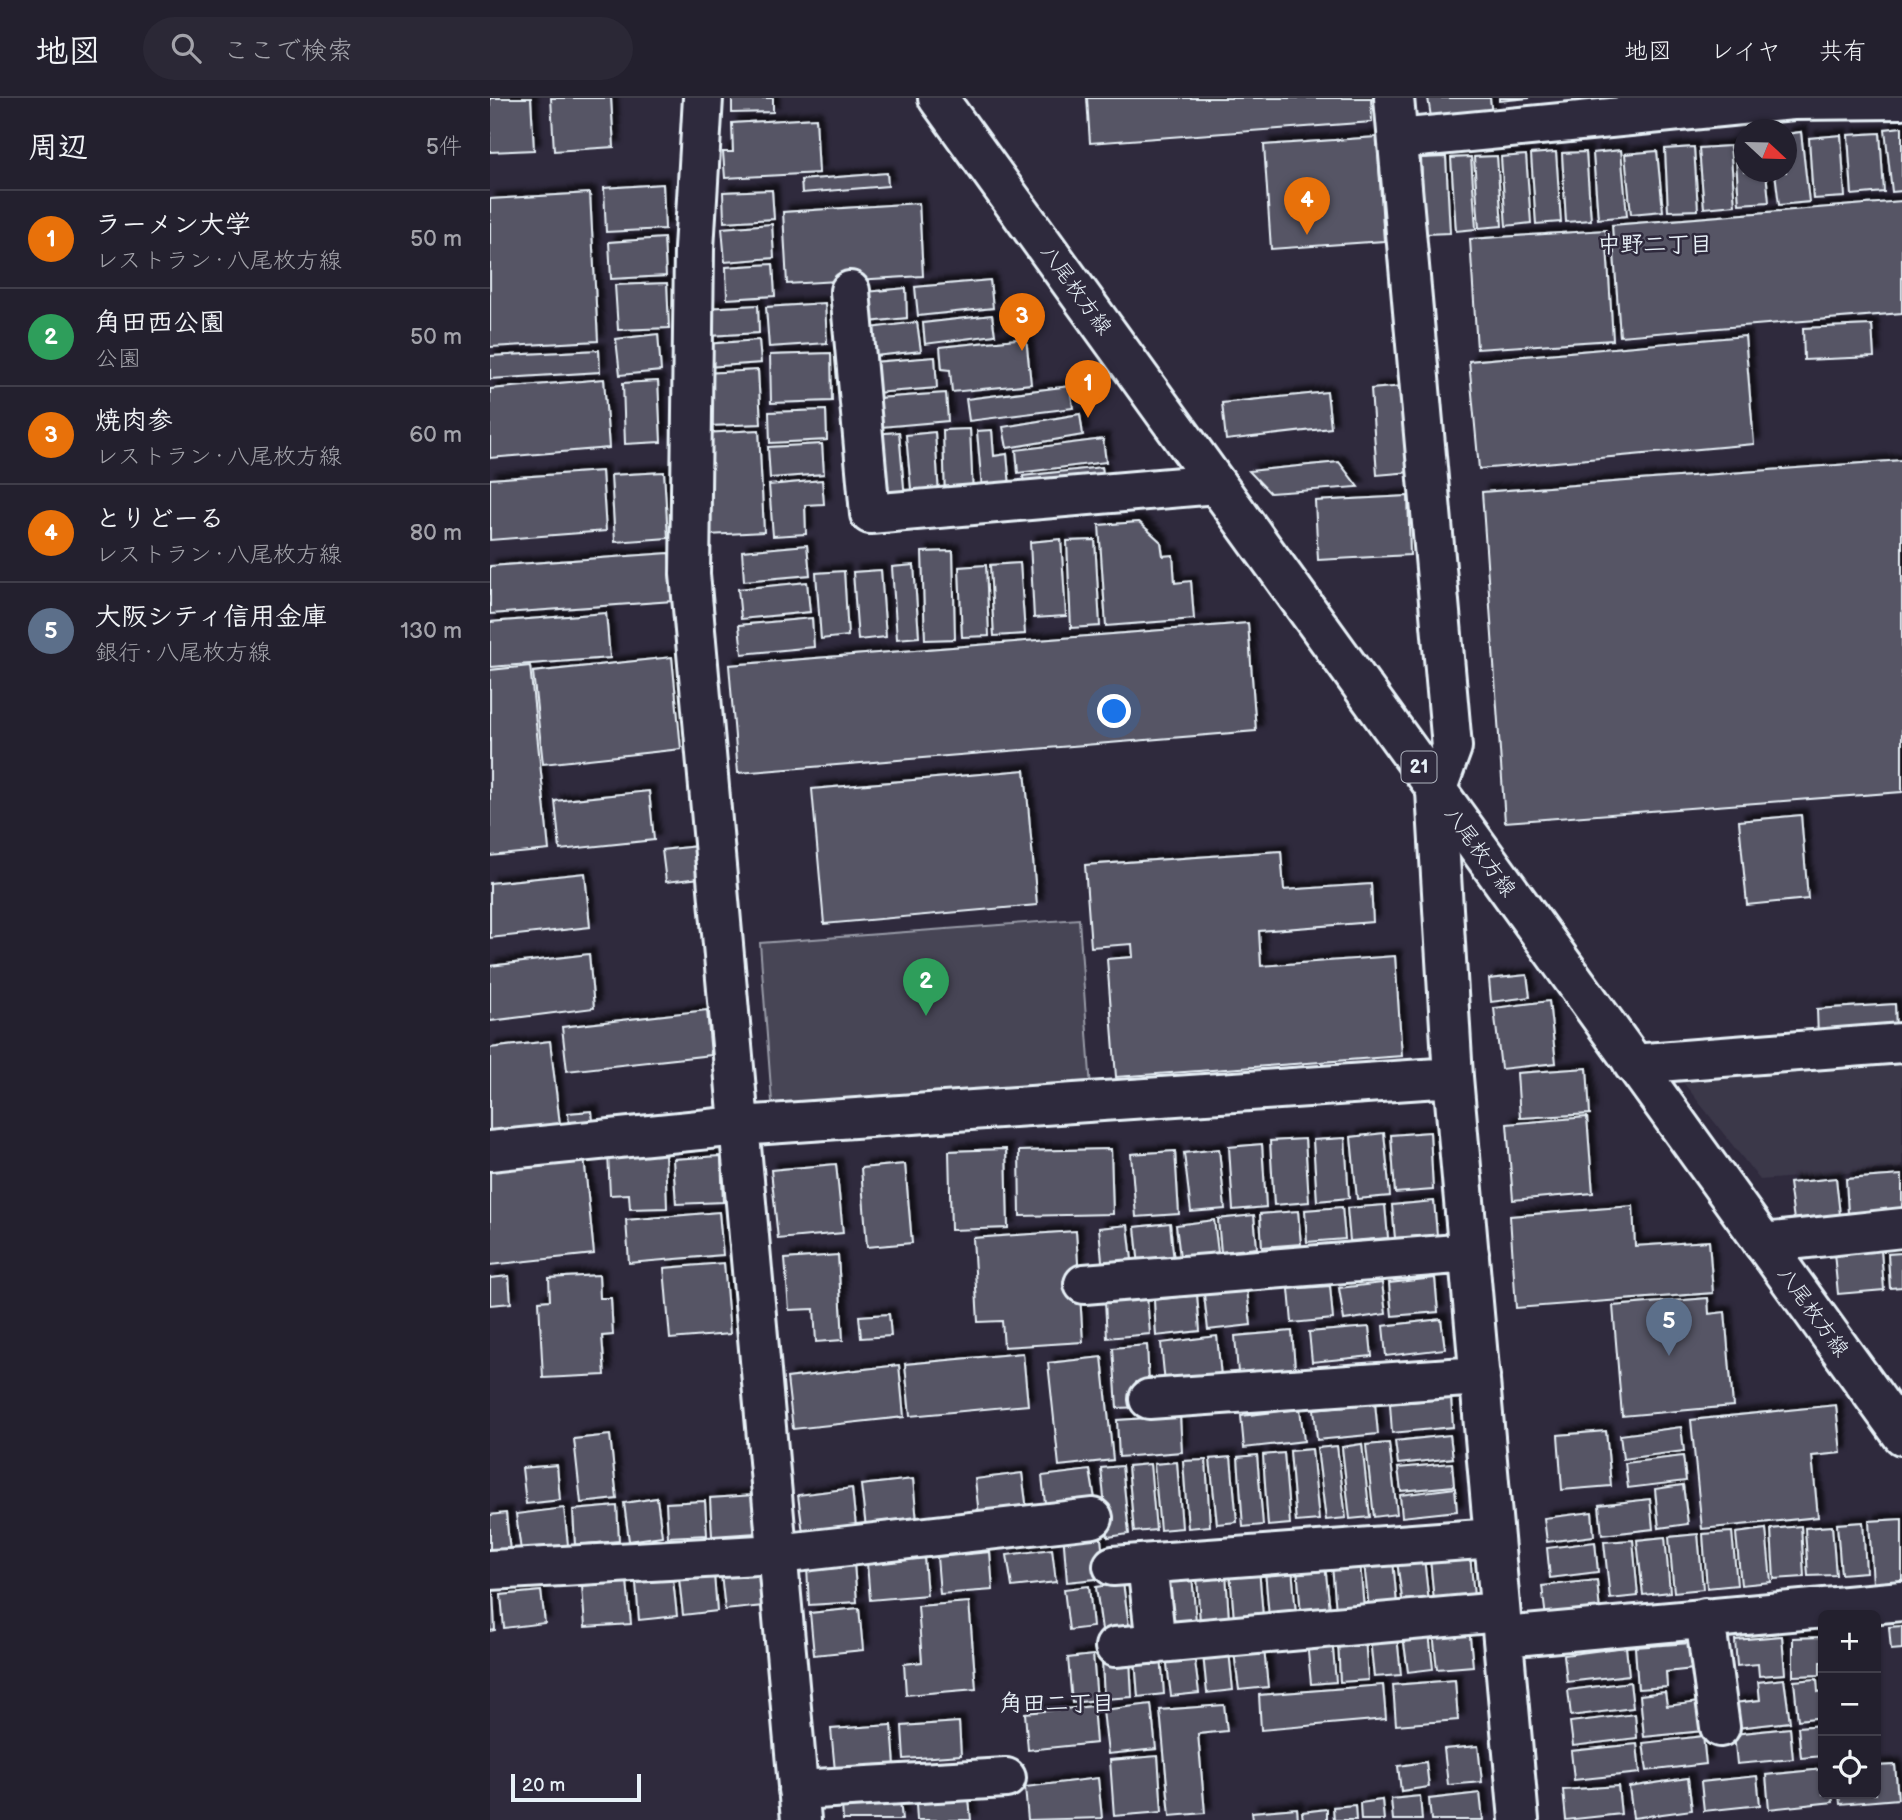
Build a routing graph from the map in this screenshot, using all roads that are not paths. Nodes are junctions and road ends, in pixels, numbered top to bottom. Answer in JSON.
{"nodes":[{"id":1,"x":703,"y":98,"type":"edge"},
{"id":2,"x":938,"y":98,"type":"edge"},
{"id":3,"x":1394,"y":98,"type":"edge"},
{"id":4,"x":1792,"y":99,"type":"edge"},
{"id":5,"x":1902,"y":99,"type":"edge"},
{"id":6,"x":1398,"y":139,"type":"junction"},
{"id":7,"x":850,"y":291,"type":"dead end"},
{"id":8,"x":1216,"y":484,"type":"junction"},
{"id":9,"x":1436,"y":791,"type":"junction"},
{"id":10,"x":1902,"y":1043,"type":"edge"},
{"id":11,"x":1633,"y":1064,"type":"junction"},
{"id":12,"x":1453,"y":1077,"type":"junction"},
{"id":13,"x":739,"y":1126,"type":"junction"},
{"id":14,"x":490,"y":1151,"type":"edge"},
{"id":15,"x":1902,"y":1228,"type":"edge"},
{"id":16,"x":1763,"y":1243,"type":"junction"},
{"id":17,"x":1469,"y":1253,"type":"junction"},
{"id":18,"x":1084,"y":1284,"type":"dead end"},
{"id":19,"x":1480,"y":1376,"type":"junction"},
{"id":20,"x":1149,"y":1399,"type":"dead end"},
{"id":21,"x":1902,"y":1435,"type":"edge"},
{"id":22,"x":1093,"y":1518,"type":"dead end"},
{"id":23,"x":1494,"y":1538,"type":"junction"},
{"id":24,"x":778,"y":1554,"type":"junction"},
{"id":25,"x":490,"y":1570,"type":"edge"},
{"id":26,"x":1902,"y":1601,"type":"edge"},
{"id":27,"x":1705,"y":1618,"type":"junction"},
{"id":28,"x":1502,"y":1625,"type":"junction"},
{"id":29,"x":1156,"y":1644,"type":"junction"},
{"id":30,"x":1115,"y":1647,"type":"dead end"},
{"id":31,"x":1720,"y":1727,"type":"dead end"},
{"id":32,"x":1006,"y":1777,"type":"dead end"},
{"id":33,"x":800,"y":1805,"type":"edge"},
{"id":34,"x":1519,"y":1820,"type":"edge"}],
"edges":[{"from":1,"to":13,"type":"street"},
{"from":2,"to":8,"type":"street","name":"八尾枚方線","number":"21"},
{"from":3,"to":6,"type":"street"},
{"from":4,"to":5,"type":"street"},
{"from":4,"to":6,"type":"street"},
{"from":6,"to":9,"type":"street"},
{"from":7,"to":8,"type":"street"},
{"from":8,"to":9,"type":"street","name":"八尾枚方線","number":"21"},
{"from":9,"to":11,"type":"street","name":"八尾枚方線","number":"21"},
{"from":9,"to":12,"type":"street"},
{"from":10,"to":11,"type":"street"},
{"from":11,"to":16,"type":"street","name":"八尾枚方線","number":"21"},
{"from":12,"to":13,"type":"street"},
{"from":12,"to":17,"type":"street"},
{"from":13,"to":14,"type":"street"},
{"from":13,"to":24,"type":"street"},
{"from":15,"to":16,"type":"street"},
{"from":16,"to":21,"type":"street","name":"八尾枚方線","number":"21"},
{"from":17,"to":18,"type":"street"},
{"from":17,"to":19,"type":"street"},
{"from":19,"to":20,"type":"street"},
{"from":19,"to":23,"type":"street"},
{"from":22,"to":24,"type":"street"},
{"from":23,"to":28,"type":"street"},
{"from":23,"to":29,"type":"street"},
{"from":24,"to":25,"type":"street"},
{"from":24,"to":33,"type":"street"},
{"from":26,"to":27,"type":"street"},
{"from":27,"to":28,"type":"street"},
{"from":27,"to":31,"type":"street"},
{"from":28,"to":29,"type":"street"},
{"from":28,"to":34,"type":"street"},
{"from":29,"to":30,"type":"street"},
{"from":32,"to":33,"type":"street"}]}
